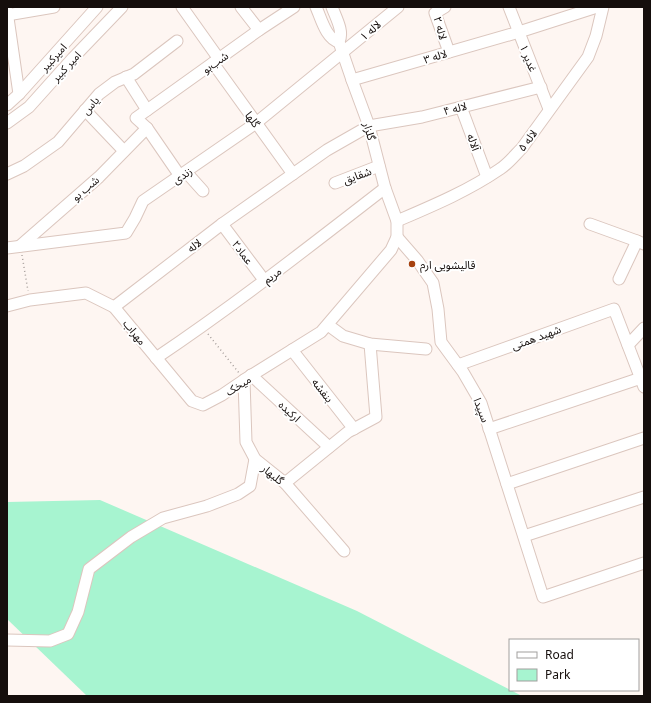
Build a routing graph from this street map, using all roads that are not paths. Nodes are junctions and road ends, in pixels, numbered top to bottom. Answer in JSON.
{"nodes":[{"id":1,"x":54,"y":7,"type":"edge"},
{"id":2,"x":97,"y":7,"type":"edge"},
{"id":3,"x":241,"y":7,"type":"edge"},
{"id":4,"x":294,"y":7,"type":"edge"},
{"id":5,"x":316,"y":7,"type":"edge"},
{"id":6,"x":332,"y":7,"type":"edge"},
{"id":7,"x":398,"y":7,"type":"edge"},
{"id":8,"x":445,"y":7,"type":"edge"},
{"id":9,"x":509,"y":7,"type":"edge"},
{"id":10,"x":597,"y":7,"type":"edge"},
{"id":11,"x":603,"y":7,"type":"edge"},
{"id":12,"x":120,"y":8,"type":"edge"},
{"id":13,"x":185,"y":8,"type":"edge"},
{"id":14,"x":7,"y":14,"type":"edge"},
{"id":15,"x":259,"y":30,"type":"junction"},
{"id":16,"x":518,"y":32,"type":"junction"},
{"id":17,"x":177,"y":41,"type":"dead end"},
{"id":18,"x":341,"y":48,"type":"junction"},
{"id":19,"x":448,"y":52,"type":"junction"},
{"id":20,"x":216,"y":61,"type":"junction"},
{"id":21,"x":12,"y":70,"type":"edge"},
{"id":22,"x":126,"y":77,"type":"junction"},
{"id":23,"x":352,"y":80,"type":"junction"},
{"id":24,"x":540,"y":87,"type":"junction"},
{"id":25,"x":19,"y":94,"type":"junction"},
{"id":26,"x":7,"y":105,"type":"edge"},
{"id":27,"x":461,"y":107,"type":"junction"},
{"id":28,"x":549,"y":109,"type":"junction"},
{"id":29,"x":85,"y":110,"type":"junction"},
{"id":30,"x":147,"y":110,"type":"junction"},
{"id":31,"x":256,"y":123,"type":"junction"},
{"id":32,"x":7,"y":124,"type":"edge"},
{"id":33,"x":369,"y":126,"type":"junction"},
{"id":34,"x":147,"y":128,"type":"junction"},
{"id":35,"x":124,"y":150,"type":"junction"},
{"id":36,"x":380,"y":166,"type":"junction"},
{"id":37,"x":7,"y":174,"type":"edge"},
{"id":38,"x":183,"y":174,"type":"junction"},
{"id":39,"x":293,"y":174,"type":"junction"},
{"id":40,"x":487,"y":177,"type":"junction"},
{"id":41,"x":335,"y":183,"type":"dead end"},
{"id":42,"x":385,"y":188,"type":"junction"},
{"id":43,"x":203,"y":191,"type":"dead end"},
{"id":44,"x":397,"y":221,"type":"junction"},
{"id":45,"x":222,"y":224,"type":"junction"},
{"id":46,"x":590,"y":224,"type":"dead end"},
{"id":47,"x":397,"y":237,"type":"junction"},
{"id":48,"x":640,"y":243,"type":"edge"},
{"id":49,"x":20,"y":246,"type":"junction"},
{"id":50,"x":7,"y":248,"type":"edge"},
{"id":51,"x":619,"y":279,"type":"dead end"},
{"id":52,"x":264,"y":280,"type":"junction"},
{"id":53,"x":7,"y":306,"type":"edge"},
{"id":54,"x":114,"y":307,"type":"junction"},
{"id":55,"x":328,"y":325,"type":"junction"},
{"id":56,"x":644,"y":328,"type":"edge"},
{"id":57,"x":370,"y":344,"type":"junction"},
{"id":58,"x":628,"y":345,"type":"junction"},
{"id":59,"x":292,"y":350,"type":"junction"},
{"id":60,"x":426,"y":350,"type":"dead end"},
{"id":61,"x":156,"y":358,"type":"junction"},
{"id":62,"x":458,"y":365,"type":"junction"},
{"id":63,"x":248,"y":378,"type":"junction"},
{"id":64,"x":643,"y":380,"type":"edge"},
{"id":65,"x":354,"y":429,"type":"junction"},
{"id":66,"x":489,"y":429,"type":"junction"},
{"id":67,"x":644,"y":438,"type":"edge"},
{"id":68,"x":329,"y":448,"type":"junction"},
{"id":69,"x":255,"y":459,"type":"junction"},
{"id":70,"x":285,"y":483,"type":"junction"},
{"id":71,"x":507,"y":484,"type":"junction"},
{"id":72,"x":644,"y":497,"type":"edge"},
{"id":73,"x":524,"y":536,"type":"junction"},
{"id":74,"x":344,"y":551,"type":"dead end"},
{"id":75,"x":644,"y":563,"type":"edge"},
{"id":76,"x":7,"y":640,"type":"edge"}],
"edges":[{"from":1,"to":14,"type":"street"},
{"from":2,"to":25,"type":"street","name":"امیرکبیر"},
{"from":3,"to":15,"type":"street"},
{"from":4,"to":15,"type":"street","name":"شب‌بو"},
{"from":5,"to":18,"type":"street","name":"گلزار"},
{"from":6,"to":18,"type":"street","name":"گلزار"},
{"from":7,"to":18,"type":"street","name":"لاله ۱"},
{"from":8,"to":19,"type":"street","name":"لاله ۲"},
{"from":9,"to":16,"type":"street","name":"غدیر ۱"},
{"from":10,"to":16,"type":"street","name":"لاله ۳"},
{"from":11,"to":28,"type":"street","name":"لاله ۵"},
{"from":12,"to":32,"type":"street","name":"امیر کبیر"},
{"from":13,"to":20,"type":"street","name":"گلها"},
{"from":14,"to":21,"type":"street"},
{"from":15,"to":20,"type":"street","name":"شب‌بو"},
{"from":16,"to":19,"type":"street","name":"لاله ۳"},
{"from":16,"to":24,"type":"street","name":"غدیر ۱"},
{"from":17,"to":22,"type":"street","name":"یاس"},
{"from":18,"to":23,"type":"street","name":"گلزار"},
{"from":18,"to":31,"type":"street","name":"زندی"},
{"from":19,"to":23,"type":"street","name":"لاله ۳"},
{"from":20,"to":30,"type":"street","name":"شب‌بو"},
{"from":20,"to":31,"type":"street","name":"گلها"},
{"from":21,"to":25,"type":"street"},
{"from":22,"to":29,"type":"street","name":"یاس"},
{"from":22,"to":30,"type":"street"},
{"from":23,"to":33,"type":"street","name":"گلزار"},
{"from":24,"to":27,"type":"street","name":"لاله ۴"},
{"from":24,"to":28,"type":"street","name":"غدیر ۱"},
{"from":25,"to":26,"type":"street","name":"امیرکبیر"},
{"from":27,"to":33,"type":"street","name":"لاله ۴"},
{"from":27,"to":40,"type":"street","name":"آلاله"},
{"from":28,"to":40,"type":"street","name":"لاله ۵"},
{"from":29,"to":35,"type":"street"},
{"from":29,"to":37,"type":"street","name":"یاس"},
{"from":30,"to":34,"type":"street","name":"شب‌بو"},
{"from":31,"to":38,"type":"street","name":"زندی"},
{"from":31,"to":39,"type":"street","name":"گلها"},
{"from":33,"to":36,"type":"street","name":"گلزار"},
{"from":33,"to":39,"type":"street","name":"لاله"},
{"from":34,"to":35,"type":"street","name":"شب بو"},
{"from":34,"to":38,"type":"street"},
{"from":35,"to":49,"type":"street","name":"شب بو"},
{"from":36,"to":41,"type":"street","name":"شقایق"},
{"from":36,"to":42,"type":"street","name":"گلزار"},
{"from":38,"to":43,"type":"street"},
{"from":38,"to":49,"type":"street","name":"زندی"},
{"from":39,"to":45,"type":"street","name":"لاله"},
{"from":40,"to":44,"type":"street","name":"لاله ۵"},
{"from":42,"to":44,"type":"street","name":"گلزار"},
{"from":42,"to":52,"type":"street","name":"مریم"},
{"from":44,"to":47,"type":"street","name":"میخک"},
{"from":45,"to":52,"type":"street","name":"عماد۲"},
{"from":45,"to":54,"type":"street","name":"لاله"},
{"from":46,"to":48,"type":"street"},
{"from":47,"to":55,"type":"street","name":"میخک"},
{"from":47,"to":62,"type":"street","name":"سپیدا"},
{"from":48,"to":51,"type":"street"},
{"from":49,"to":50,"type":"street","name":"زندی"},
{"from":52,"to":61,"type":"street","name":"مریم"},
{"from":53,"to":54,"type":"street"},
{"from":54,"to":61,"type":"street","name":"مهراب"},
{"from":55,"to":57,"type":"street"},
{"from":55,"to":59,"type":"street","name":"میخک"},
{"from":56,"to":58,"type":"street"},
{"from":57,"to":60,"type":"street"},
{"from":57,"to":65,"type":"street"},
{"from":58,"to":62,"type":"street","name":"شهید همتی"},
{"from":58,"to":64,"type":"street"},
{"from":59,"to":63,"type":"street","name":"میخک"},
{"from":59,"to":65,"type":"street","name":"بنفشه"},
{"from":61,"to":63,"type":"street","name":"میخک"},
{"from":62,"to":66,"type":"street","name":"سپیدا"},
{"from":63,"to":68,"type":"street","name":"ارکیده"},
{"from":63,"to":69,"type":"street","name":"گلبهار"},
{"from":64,"to":66,"type":"street"},
{"from":65,"to":68,"type":"street"},
{"from":66,"to":71,"type":"street","name":"سپیدا"},
{"from":67,"to":71,"type":"street"},
{"from":68,"to":70,"type":"street"},
{"from":69,"to":70,"type":"street","name":"گلبهار"},
{"from":69,"to":76,"type":"street"},
{"from":70,"to":74,"type":"street","name":"گلبهار"},
{"from":71,"to":73,"type":"street","name":"سپیدا"},
{"from":72,"to":73,"type":"street"},
{"from":73,"to":75,"type":"street","name":"سپیدا"}]}
